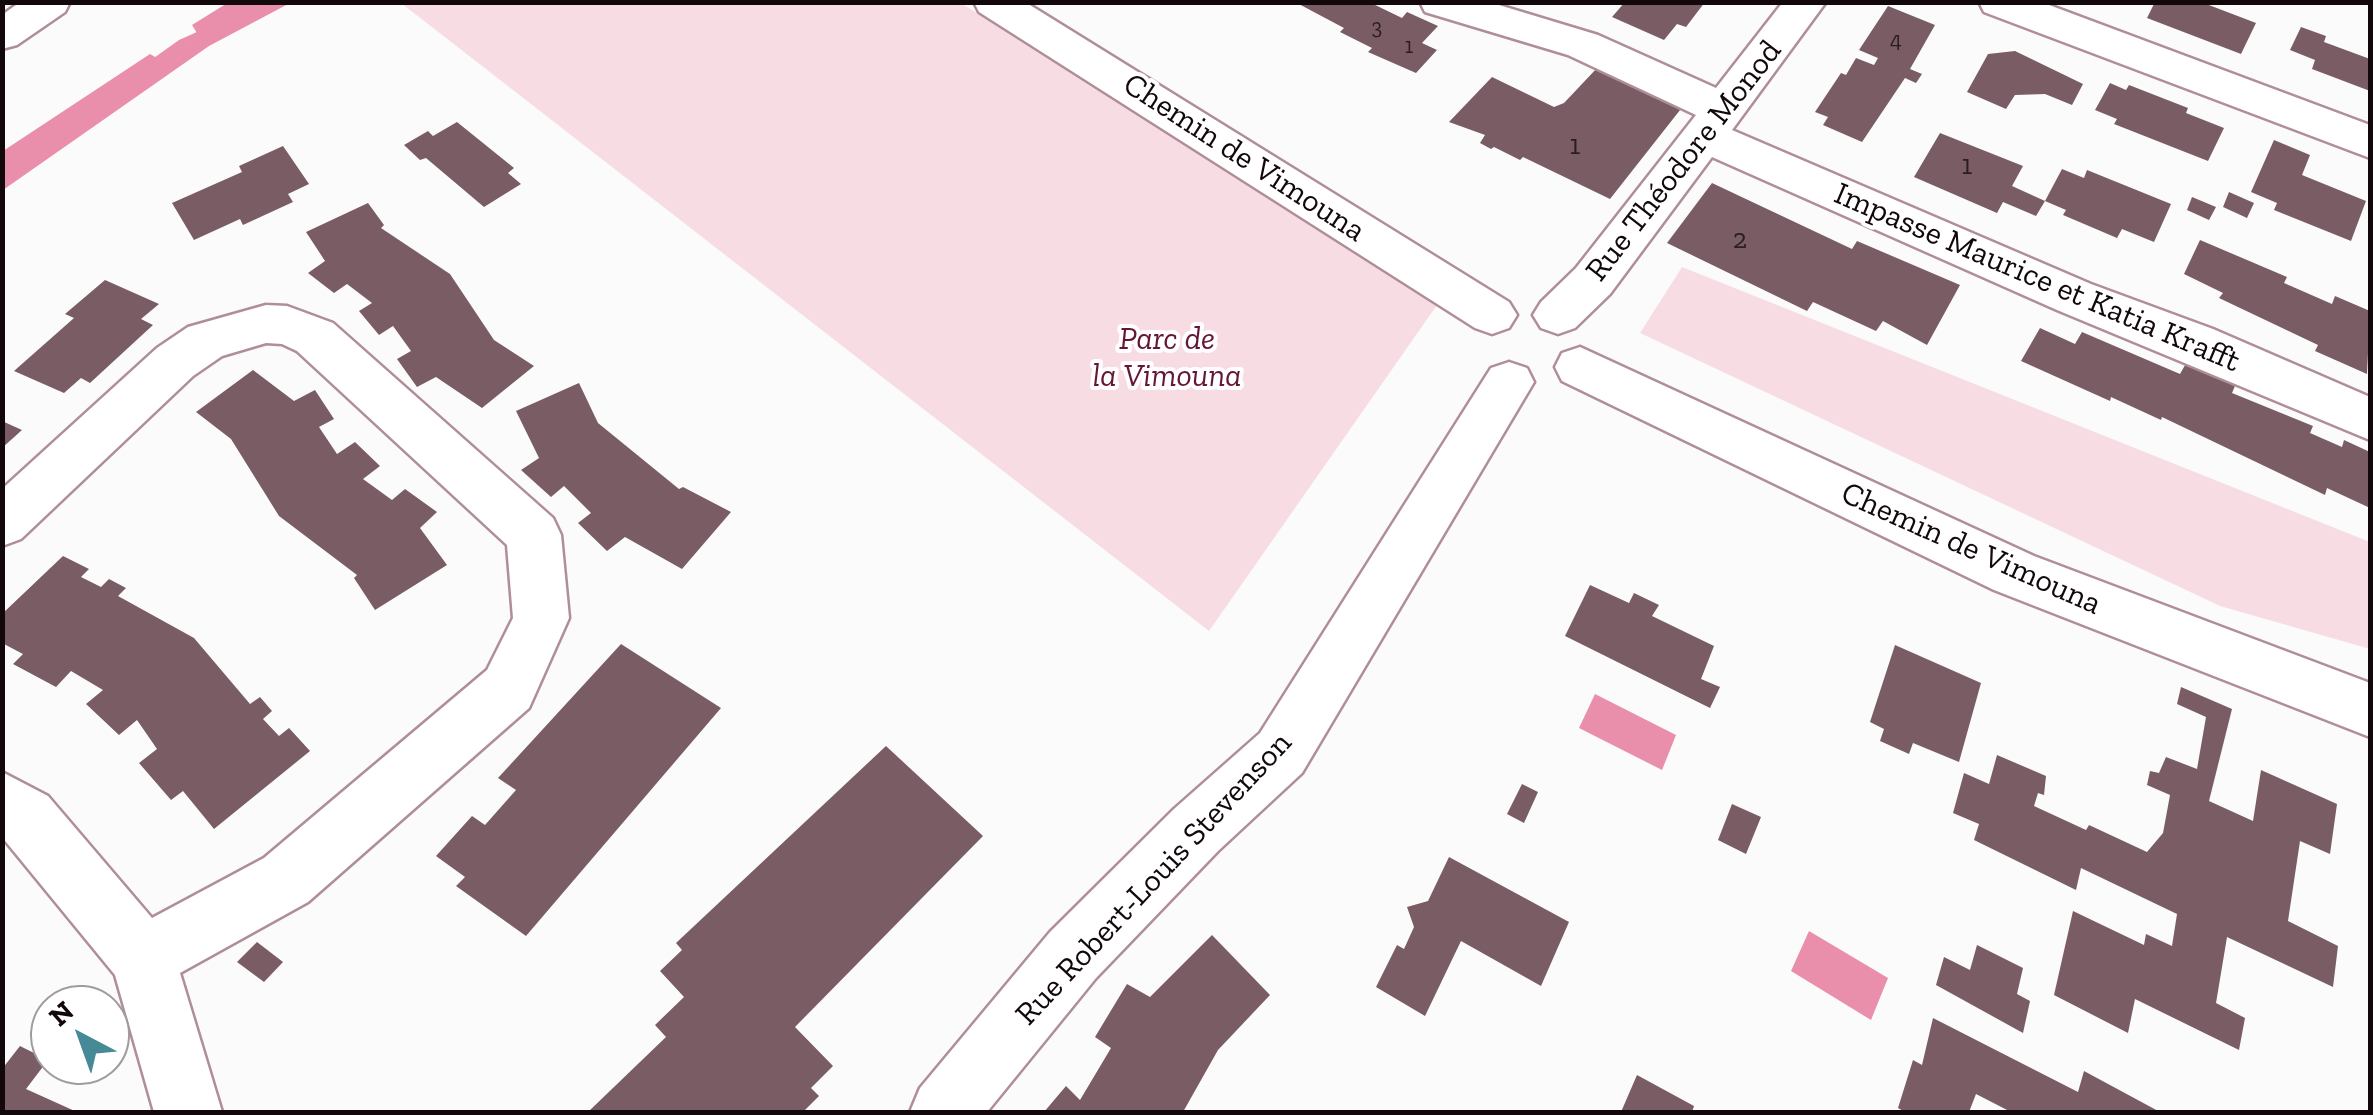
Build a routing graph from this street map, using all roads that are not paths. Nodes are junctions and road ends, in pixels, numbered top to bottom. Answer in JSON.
{"nodes":[{"id":1,"x":50,"y":2,"type":"edge"},
{"id":2,"x":994,"y":2,"type":"edge"},
{"id":3,"x":1440,"y":2,"type":"edge"},
{"id":4,"x":1806,"y":2,"type":"edge"},
{"id":5,"x":1998,"y":2,"type":"edge"},
{"id":6,"x":2,"y":35,"type":"edge"},
{"id":7,"x":1715,"y":123,"type":"junction"},
{"id":8,"x":2370,"y":142,"type":"edge"},
{"id":9,"x":1492,"y":315,"type":"junction"},
{"id":10,"x":1558,"y":315,"type":"junction"},
{"id":11,"x":1580,"y":367,"type":"junction"},
{"id":12,"x":1509,"y":382,"type":"junction"},
{"id":13,"x":2370,"y":419,"type":"edge"},
{"id":14,"x":2,"y":523,"type":"edge"},
{"id":15,"x":2370,"y":710,"type":"edge"},
{"id":16,"x":2,"y":801,"type":"edge"},
{"id":17,"x":144,"y":958,"type":"junction"},
{"id":18,"x":188,"y":1112,"type":"edge"},
{"id":19,"x":944,"y":1112,"type":"edge"}],
"edges":[{"from":1,"to":6,"type":"street"},
{"from":2,"to":9,"type":"street","name":"Chemin de Vimouna"},
{"from":3,"to":7,"type":"street","name":"Impasse Maurice et Katia Krafft"},
{"from":4,"to":7,"type":"street","name":"Rue Théodore Monod"},
{"from":5,"to":8,"type":"street"},
{"from":7,"to":10,"type":"street","name":"Rue Théodore Monod"},
{"from":7,"to":13,"type":"street","name":"Impasse Maurice et Katia Krafft"},
{"from":9,"to":10,"type":"street"},
{"from":9,"to":12,"type":"street"},
{"from":10,"to":11,"type":"street"},
{"from":11,"to":12,"type":"street"},
{"from":11,"to":15,"type":"street","name":"Chemin de Vimouna"},
{"from":12,"to":19,"type":"street","name":"Rue Robert-Louis Stevenson"},
{"from":14,"to":17,"type":"street"},
{"from":16,"to":17,"type":"street"},
{"from":17,"to":18,"type":"street"}]}
